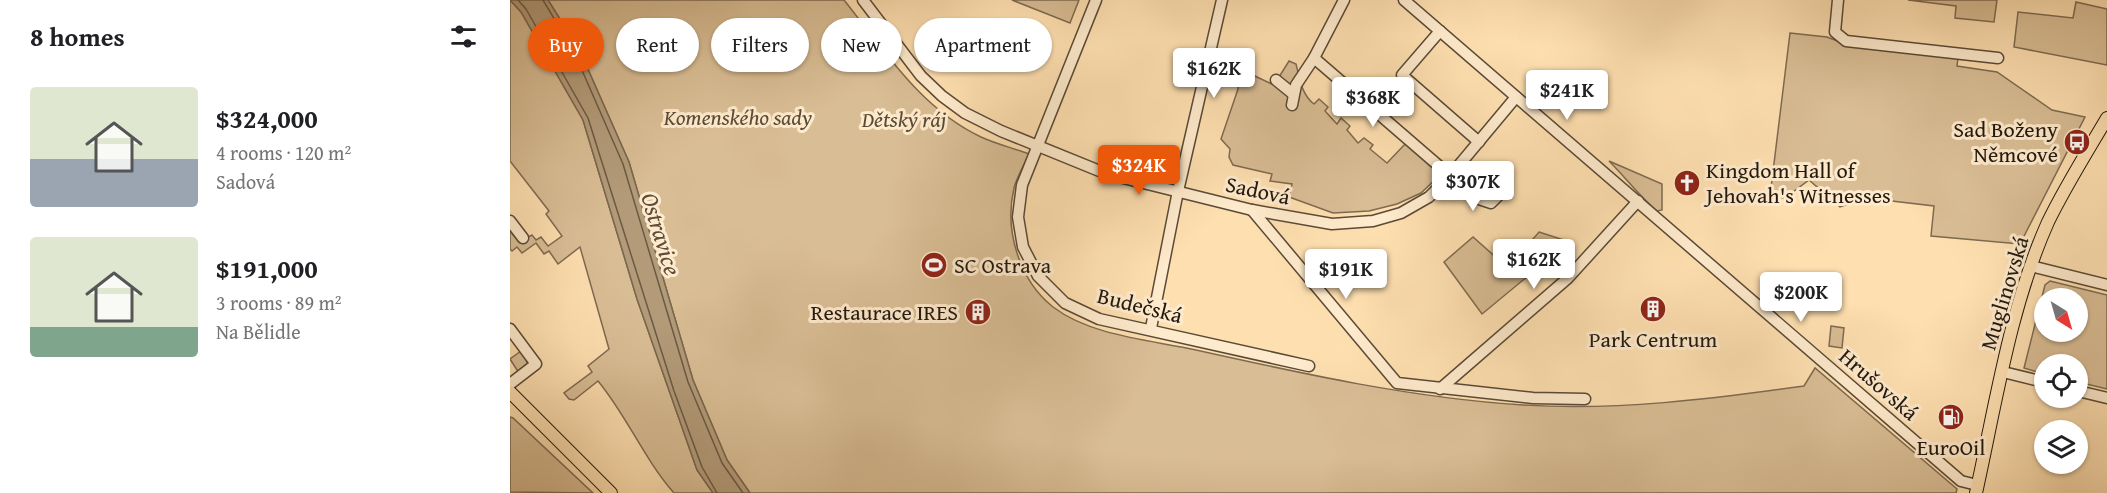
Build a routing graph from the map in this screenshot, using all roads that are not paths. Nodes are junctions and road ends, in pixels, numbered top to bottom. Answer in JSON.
{"nodes":[{"id":1,"x":863,"y":0,"type":"edge"},
{"id":2,"x":1096,"y":0,"type":"edge"},
{"id":3,"x":1222,"y":0,"type":"edge"},
{"id":4,"x":1344,"y":0,"type":"edge"},
{"id":5,"x":1404,"y":0,"type":"edge"},
{"id":6,"x":1838,"y":0,"type":"edge"},
{"id":7,"x":1440,"y":31,"type":"junction"},
{"id":8,"x":1314,"y":58,"type":"junction"},
{"id":9,"x":1998,"y":58,"type":"dead end"},
{"id":10,"x":1276,"y":80,"type":"dead end"},
{"id":11,"x":1293,"y":93,"type":"junction"},
{"id":12,"x":1516,"y":97,"type":"junction"},
{"id":13,"x":1292,"y":105,"type":"dead end"},
{"id":14,"x":2107,"y":118,"type":"edge"},
{"id":15,"x":2103,"y":133,"type":"edge"},
{"id":16,"x":1479,"y":142,"type":"junction"},
{"id":17,"x":1038,"y":145,"type":"junction"},
{"id":18,"x":1450,"y":176,"type":"junction"},
{"id":19,"x":1178,"y":191,"type":"junction"},
{"id":20,"x":1499,"y":195,"type":"dead end"},
{"id":21,"x":1638,"y":201,"type":"junction"},
{"id":22,"x":1251,"y":210,"type":"junction"},
{"id":23,"x":510,"y":220,"type":"edge"},
{"id":24,"x":523,"y":238,"type":"dead end"},
{"id":25,"x":2031,"y":266,"type":"junction"},
{"id":26,"x":2107,"y":285,"type":"edge"},
{"id":27,"x":1151,"y":328,"type":"junction"},
{"id":28,"x":510,"y":329,"type":"edge"},
{"id":29,"x":1309,"y":366,"type":"dead end"},
{"id":30,"x":2003,"y":372,"type":"junction"},
{"id":31,"x":2034,"y":380,"type":"edge"},
{"id":32,"x":510,"y":384,"type":"edge"},
{"id":33,"x":1440,"y":389,"type":"junction"},
{"id":34,"x":510,"y":392,"type":"edge"},
{"id":35,"x":2088,"y":393,"type":"edge"},
{"id":36,"x":2107,"y":398,"type":"edge"},
{"id":37,"x":1585,"y":399,"type":"dead end"},
{"id":38,"x":1977,"y":489,"type":"edge"},
{"id":39,"x":611,"y":493,"type":"edge"}],
"edges":[{"from":1,"to":17,"type":"street","name":"Sadová"},
{"from":2,"to":17,"type":"street","name":"Budečská"},
{"from":3,"to":19,"type":"street"},
{"from":4,"to":8,"type":"street"},
{"from":5,"to":7,"type":"street","name":"Hrušovská"},
{"from":6,"to":9,"type":"street"},
{"from":7,"to":12,"type":"street","name":"Hrušovská"},
{"from":7,"to":16,"type":"street"},
{"from":8,"to":11,"type":"street"},
{"from":8,"to":18,"type":"street"},
{"from":10,"to":11,"type":"street"},
{"from":11,"to":13,"type":"street"},
{"from":12,"to":16,"type":"street","name":"Sadová"},
{"from":12,"to":21,"type":"street","name":"Hrušovská"},
{"from":14,"to":15,"type":"main road","name":"Muglinovská"},
{"from":15,"to":25,"type":"main road","name":"Muglinovská"},
{"from":16,"to":18,"type":"street","name":"Sadová"},
{"from":17,"to":19,"type":"street","name":"Sadová"},
{"from":17,"to":27,"type":"street","name":"Budečská"},
{"from":18,"to":20,"type":"street"},
{"from":18,"to":22,"type":"street","name":"Sadová"},
{"from":19,"to":22,"type":"street","name":"Sadová"},
{"from":19,"to":27,"type":"street"},
{"from":21,"to":33,"type":"street"},
{"from":21,"to":38,"type":"street","name":"Hrušovská"},
{"from":22,"to":33,"type":"street"},
{"from":23,"to":24,"type":"street"},
{"from":25,"to":26,"type":"street"},
{"from":25,"to":30,"type":"main road","name":"Muglinovská"},
{"from":27,"to":29,"type":"street","name":"Budečská"},
{"from":28,"to":32,"type":"street"},
{"from":30,"to":31,"type":"street"},
{"from":30,"to":38,"type":"main road","name":"Muglinovská"},
{"from":33,"to":37,"type":"street"},
{"from":34,"to":39,"type":"main road"},
{"from":35,"to":36,"type":"street"}]}
